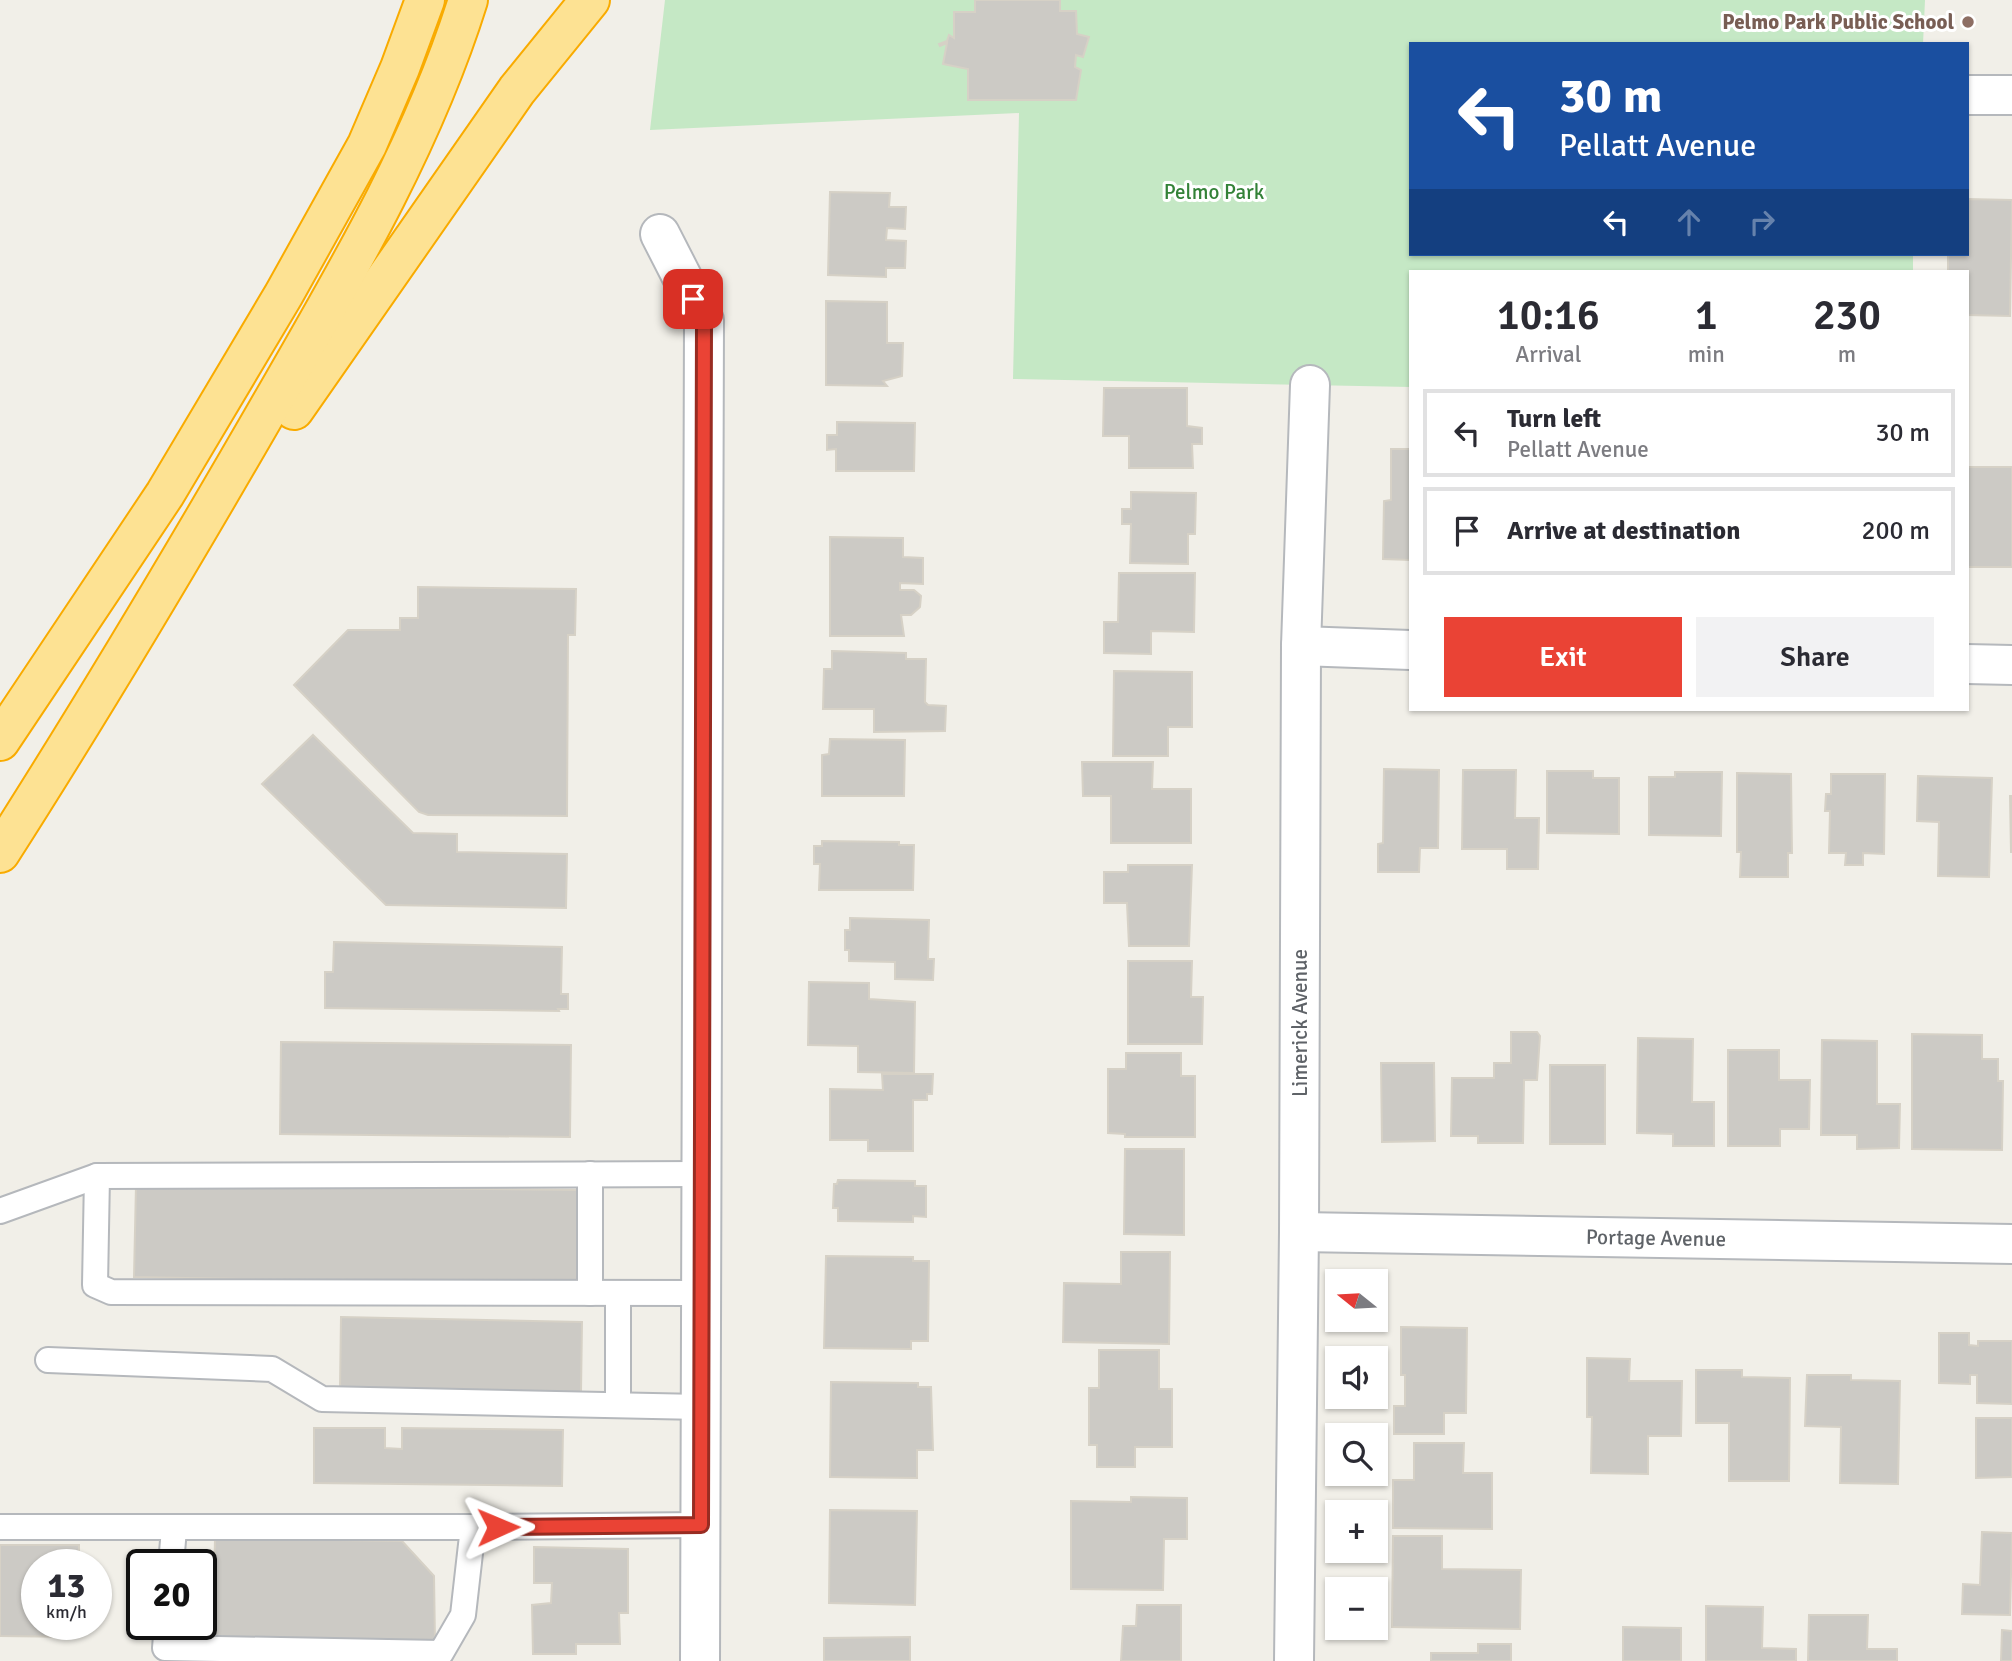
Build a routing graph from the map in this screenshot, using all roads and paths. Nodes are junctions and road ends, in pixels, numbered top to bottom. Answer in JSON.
{"nodes":[{"id":1,"x":425,"y":0,"type":"edge"},
{"id":2,"x":468,"y":0,"type":"edge"},
{"id":3,"x":590,"y":0,"type":"edge"},
{"id":4,"x":1969,"y":95,"type":"edge"},
{"id":5,"x":2012,"y":95,"type":"edge"},
{"id":6,"x":660,"y":233,"type":"dead end"},
{"id":7,"x":1310,"y":385,"type":"dead end"},
{"id":8,"x":133,"y":638,"type":"junction"},
{"id":9,"x":1301,"y":646,"type":"junction"},
{"id":10,"x":1409,"y":650,"type":"edge"},
{"id":11,"x":1969,"y":664,"type":"edge"},
{"id":12,"x":2012,"y":665,"type":"edge"},
{"id":13,"x":0,"y":741,"type":"edge"},
{"id":14,"x":0,"y":853,"type":"edge"},
{"id":15,"x":590,"y":1174,"type":"junction"},
{"id":16,"x":702,"y":1174,"type":"junction"},
{"id":17,"x":97,"y":1176,"type":"junction"},
{"id":18,"x":0,"y":1211,"type":"edge"},
{"id":19,"x":1299,"y":1232,"type":"junction"},
{"id":20,"x":2012,"y":1244,"type":"edge"},
{"id":21,"x":590,"y":1293,"type":"junction"},
{"id":22,"x":701,"y":1293,"type":"junction"},
{"id":23,"x":618,"y":1294,"type":"junction"},
{"id":24,"x":48,"y":1360,"type":"dead end"},
{"id":25,"x":618,"y":1405,"type":"junction"},
{"id":26,"x":701,"y":1407,"type":"junction"},
{"id":27,"x":701,"y":1525,"type":"junction"},
{"id":28,"x":0,"y":1527,"type":"edge"},
{"id":29,"x":473,"y":1527,"type":"junction"},
{"id":30,"x":174,"y":1529,"type":"junction"},
{"id":31,"x":172,"y":1549,"type":"edge"},
{"id":32,"x":166,"y":1640,"type":"edge"},
{"id":33,"x":700,"y":1661,"type":"edge"},
{"id":34,"x":1294,"y":1661,"type":"edge"}],
"edges":[{"from":1,"to":13,"type":"highway"},
{"from":2,"to":8,"type":"highway"},
{"from":3,"to":8,"type":"highway"},
{"from":4,"to":5,"type":"street"},
{"from":6,"to":16,"type":"street"},
{"from":7,"to":9,"type":"street","name":"Limerick Avenue"},
{"from":8,"to":14,"type":"highway"},
{"from":9,"to":10,"type":"street"},
{"from":9,"to":19,"type":"street","name":"Limerick Avenue"},
{"from":11,"to":12,"type":"street"},
{"from":15,"to":16,"type":"lane"},
{"from":15,"to":17,"type":"lane"},
{"from":15,"to":21,"type":"lane"},
{"from":16,"to":22,"type":"street"},
{"from":17,"to":18,"type":"lane"},
{"from":17,"to":21,"type":"lane"},
{"from":19,"to":20,"type":"street","name":"Portage Avenue"},
{"from":19,"to":34,"type":"street","name":"Limerick Avenue"},
{"from":21,"to":23,"type":"lane"},
{"from":22,"to":23,"type":"lane"},
{"from":22,"to":26,"type":"street"},
{"from":23,"to":25,"type":"lane"},
{"from":24,"to":25,"type":"lane"},
{"from":25,"to":26,"type":"lane"},
{"from":26,"to":27,"type":"street"},
{"from":27,"to":29,"type":"lane"},
{"from":27,"to":33,"type":"street"},
{"from":28,"to":30,"type":"lane"},
{"from":29,"to":30,"type":"lane"},
{"from":29,"to":32,"type":"lane"},
{"from":30,"to":31,"type":"lane"}]}
